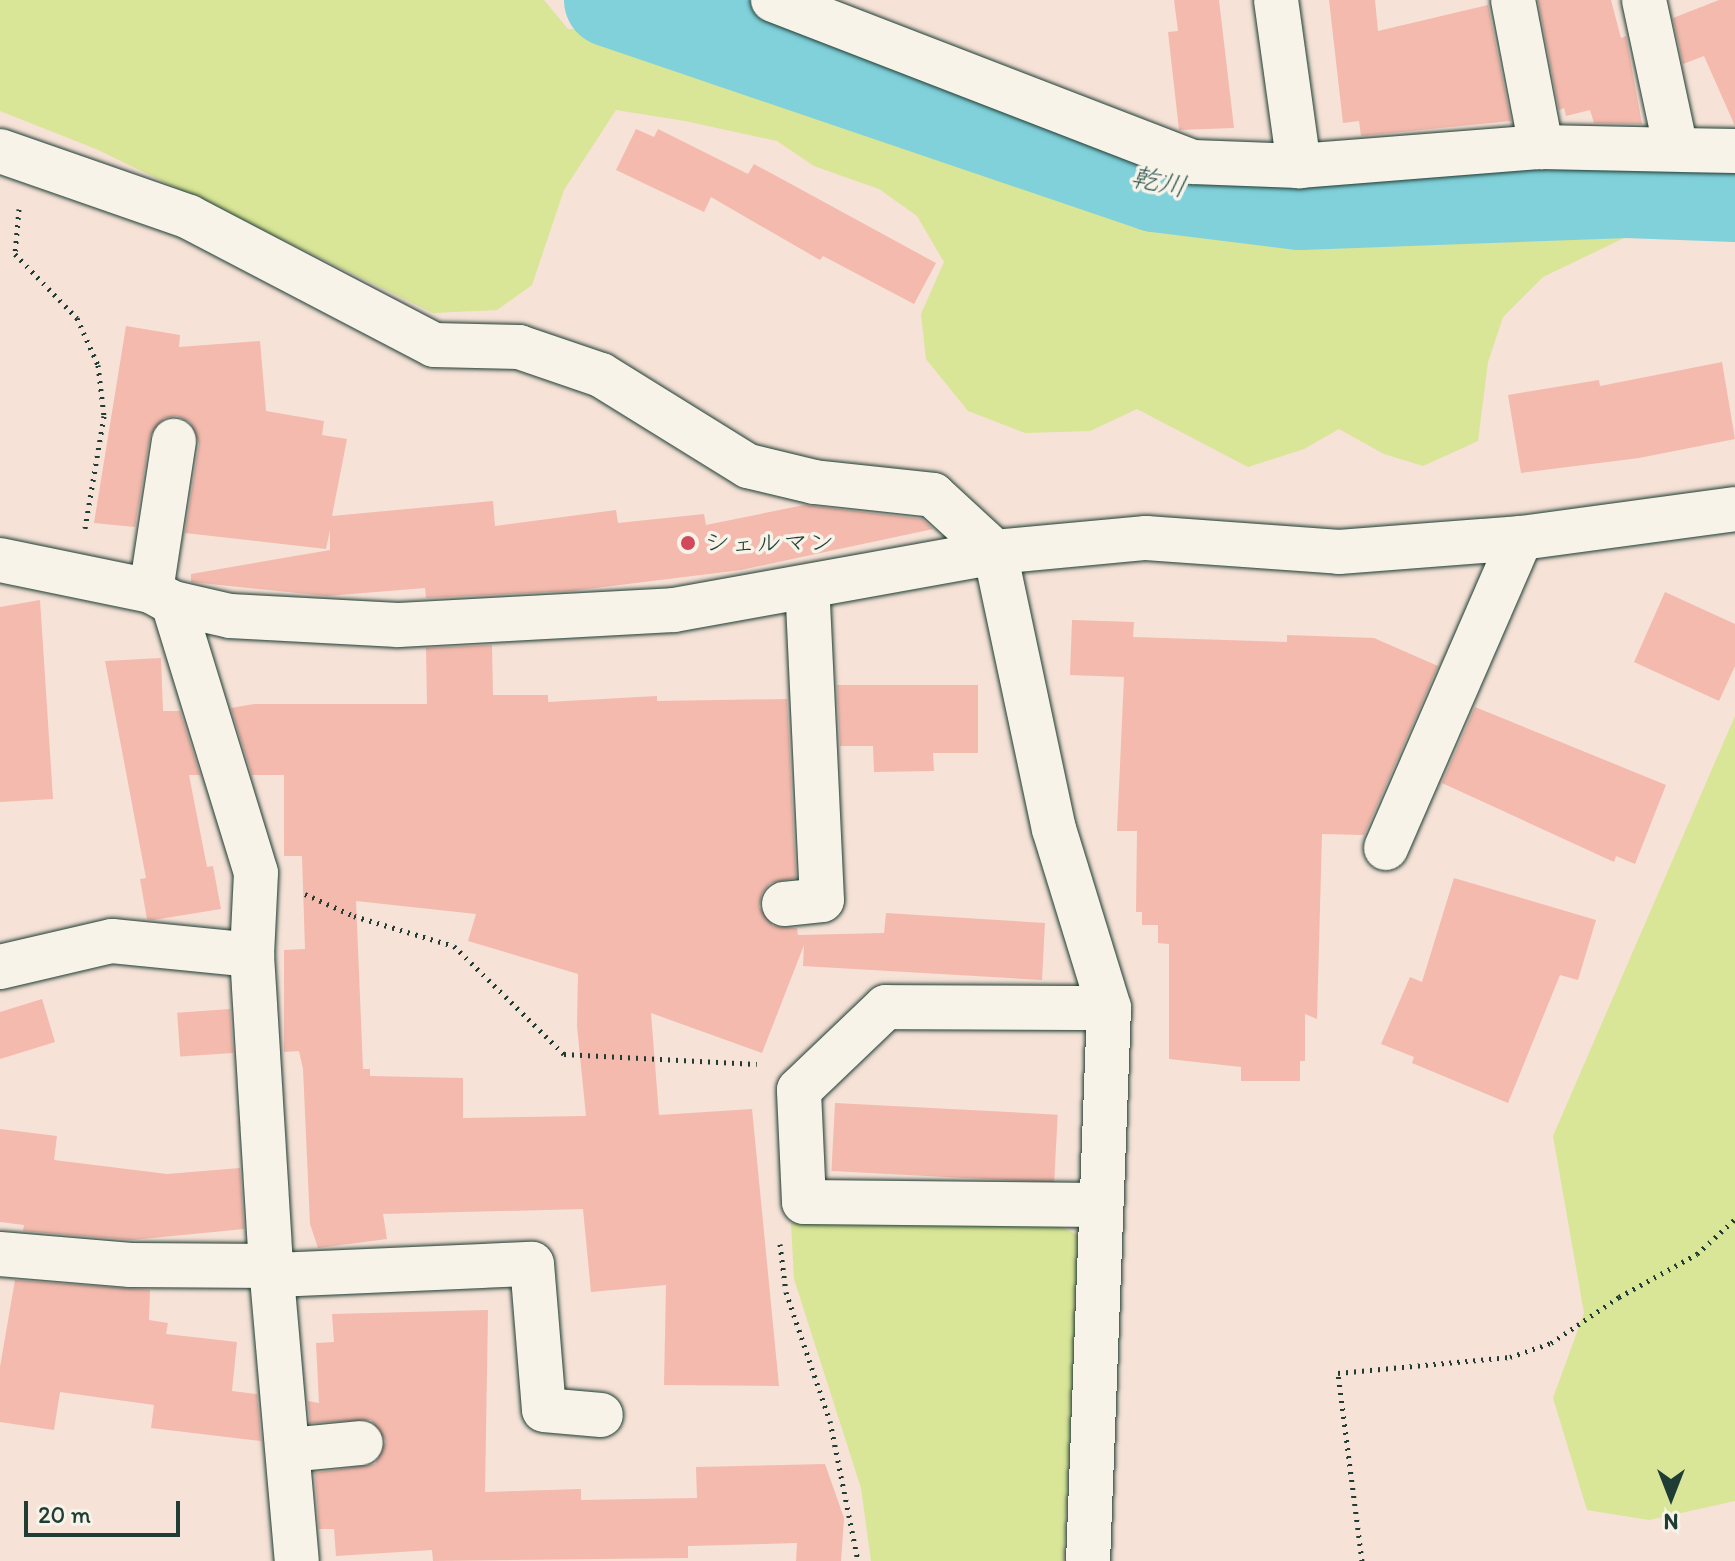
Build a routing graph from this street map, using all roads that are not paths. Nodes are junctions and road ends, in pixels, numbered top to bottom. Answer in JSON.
{"nodes":[{"id":1,"x":773,"y":0,"type":"edge"},
{"id":2,"x":1276,"y":0,"type":"edge"},
{"id":3,"x":1513,"y":0,"type":"edge"},
{"id":4,"x":1644,"y":0,"type":"edge"},
{"id":5,"x":1541,"y":147,"type":"junction"},
{"id":6,"x":1676,"y":149,"type":"junction"},
{"id":7,"x":1735,"y":151,"type":"edge"},
{"id":8,"x":12,"y":155,"type":"edge"},
{"id":9,"x":1299,"y":166,"type":"junction"},
{"id":10,"x":174,"y":441,"type":"dead end"},
{"id":11,"x":1735,"y":509,"type":"edge"},
{"id":12,"x":1521,"y":538,"type":"junction"},
{"id":13,"x":995,"y":552,"type":"junction"},
{"id":14,"x":0,"y":560,"type":"edge"},
{"id":15,"x":807,"y":587,"type":"junction"},
{"id":16,"x":162,"y":597,"type":"junction"},
{"id":17,"x":1386,"y":848,"type":"dead end"},
{"id":18,"x":784,"y":904,"type":"dead end"},
{"id":19,"x":252,"y":955,"type":"junction"},
{"id":20,"x":0,"y":967,"type":"edge"},
{"id":21,"x":1109,"y":1008,"type":"junction"},
{"id":22,"x":1101,"y":1205,"type":"junction"},
{"id":23,"x":0,"y":1254,"type":"edge"},
{"id":24,"x":273,"y":1270,"type":"junction"},
{"id":25,"x":601,"y":1415,"type":"dead end"},
{"id":26,"x":361,"y":1443,"type":"dead end"},
{"id":27,"x":289,"y":1450,"type":"junction"},
{"id":28,"x":297,"y":1561,"type":"edge"},
{"id":29,"x":1088,"y":1561,"type":"edge"}],
"edges":[{"from":1,"to":9,"type":"street"},
{"from":2,"to":9,"type":"street"},
{"from":3,"to":5,"type":"street"},
{"from":4,"to":6,"type":"street"},
{"from":5,"to":6,"type":"street"},
{"from":5,"to":9,"type":"street"},
{"from":6,"to":7,"type":"street"},
{"from":8,"to":13,"type":"street"},
{"from":10,"to":16,"type":"street"},
{"from":11,"to":12,"type":"street"},
{"from":12,"to":13,"type":"street"},
{"from":12,"to":17,"type":"street"},
{"from":13,"to":15,"type":"street"},
{"from":13,"to":21,"type":"street"},
{"from":14,"to":16,"type":"street"},
{"from":15,"to":16,"type":"street"},
{"from":15,"to":18,"type":"street"},
{"from":16,"to":19,"type":"street"},
{"from":19,"to":20,"type":"street"},
{"from":19,"to":24,"type":"street"},
{"from":21,"to":22,"type":"street"},
{"from":21,"to":22,"type":"street"},
{"from":22,"to":29,"type":"street"},
{"from":23,"to":24,"type":"street"},
{"from":24,"to":25,"type":"street"},
{"from":24,"to":27,"type":"street"},
{"from":26,"to":27,"type":"street"},
{"from":27,"to":28,"type":"street"}]}
